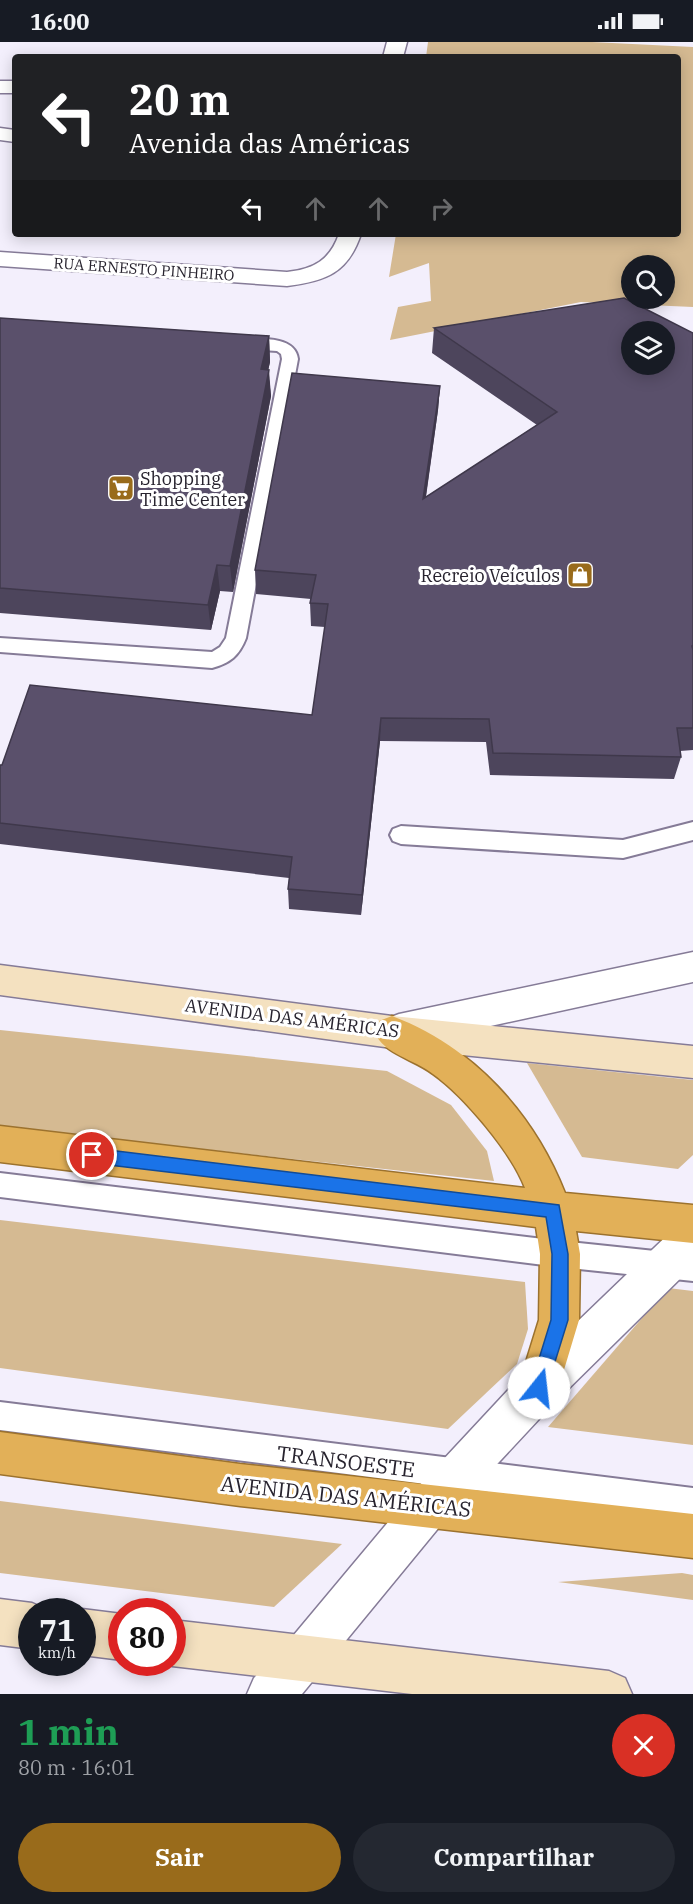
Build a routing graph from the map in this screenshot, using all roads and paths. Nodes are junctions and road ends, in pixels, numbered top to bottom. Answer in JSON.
{"nodes":[{"id":1,"x":349,"y":237,"type":"edge"},
{"id":2,"x":0,"y":259,"type":"edge"},
{"id":3,"x":224,"y":343,"type":"edge"},
{"id":4,"x":0,"y":645,"type":"edge"},
{"id":5,"x":693,"y":831,"type":"edge"},
{"id":6,"x":402,"y":835,"type":"dead end"},
{"id":7,"x":693,"y":967,"type":"edge"},
{"id":8,"x":0,"y":980,"type":"edge"},
{"id":9,"x":392,"y":1032,"type":"junction"},
{"id":10,"x":693,"y":1062,"type":"edge"},
{"id":11,"x":0,"y":1144,"type":"edge"},
{"id":12,"x":0,"y":1185,"type":"edge"},
{"id":13,"x":553,"y":1210,"type":"junction"},
{"id":14,"x":693,"y":1224,"type":"edge"},
{"id":15,"x":693,"y":1237,"type":"edge"},
{"id":16,"x":560,"y":1254,"type":"junction"},
{"id":17,"x":680,"y":1267,"type":"edge"},
{"id":18,"x":539,"y":1388,"type":"junction"},
{"id":19,"x":0,"y":1416,"type":"edge"},
{"id":20,"x":0,"y":1453,"type":"edge"},
{"id":21,"x":460,"y":1475,"type":"junction"},
{"id":22,"x":693,"y":1503,"type":"edge"},
{"id":23,"x":430,"y":1505,"type":"junction"},
{"id":24,"x":693,"y":1536,"type":"edge"},
{"id":25,"x":0,"y":1622,"type":"edge"},
{"id":26,"x":18,"y":1624,"type":"edge"},
{"id":27,"x":186,"y":1644,"type":"edge"},
{"id":28,"x":304,"y":1658,"type":"junction"},
{"id":29,"x":270,"y":1694,"type":"edge"},
{"id":30,"x":609,"y":1694,"type":"edge"}],
"edges":[{"from":1,"to":2,"type":"street","name":"RUA ERNESTO PINHEIRO"},
{"from":3,"to":4,"type":"lane"},
{"from":5,"to":6,"type":"lane"},
{"from":7,"to":9,"type":"street"},
{"from":8,"to":9,"type":"main road","name":"AVENIDA DAS AMÉRICAS"},
{"from":9,"to":10,"type":"main road","name":"AVENIDA DAS AMÉRICAS"},
{"from":9,"to":13,"type":"highway"},
{"from":11,"to":13,"type":"highway"},
{"from":12,"to":16,"type":"lane"},
{"from":13,"to":14,"type":"highway"},
{"from":13,"to":16,"type":"highway"},
{"from":15,"to":17,"type":"street"},
{"from":16,"to":17,"type":"lane"},
{"from":16,"to":18,"type":"highway"},
{"from":17,"to":18,"type":"street"},
{"from":18,"to":21,"type":"street"},
{"from":19,"to":21,"type":"lane","name":"TRANSOESTE"},
{"from":20,"to":23,"type":"highway","name":"AVENIDA DAS AMÉRICAS"},
{"from":21,"to":22,"type":"lane","name":"TRANSOESTE"},
{"from":21,"to":23,"type":"street"},
{"from":23,"to":24,"type":"highway","name":"AVENIDA DAS AMÉRICAS"},
{"from":23,"to":28,"type":"street"},
{"from":25,"to":26,"type":"main road"},
{"from":27,"to":28,"type":"main road"},
{"from":28,"to":29,"type":"street"},
{"from":28,"to":30,"type":"main road"}]}
